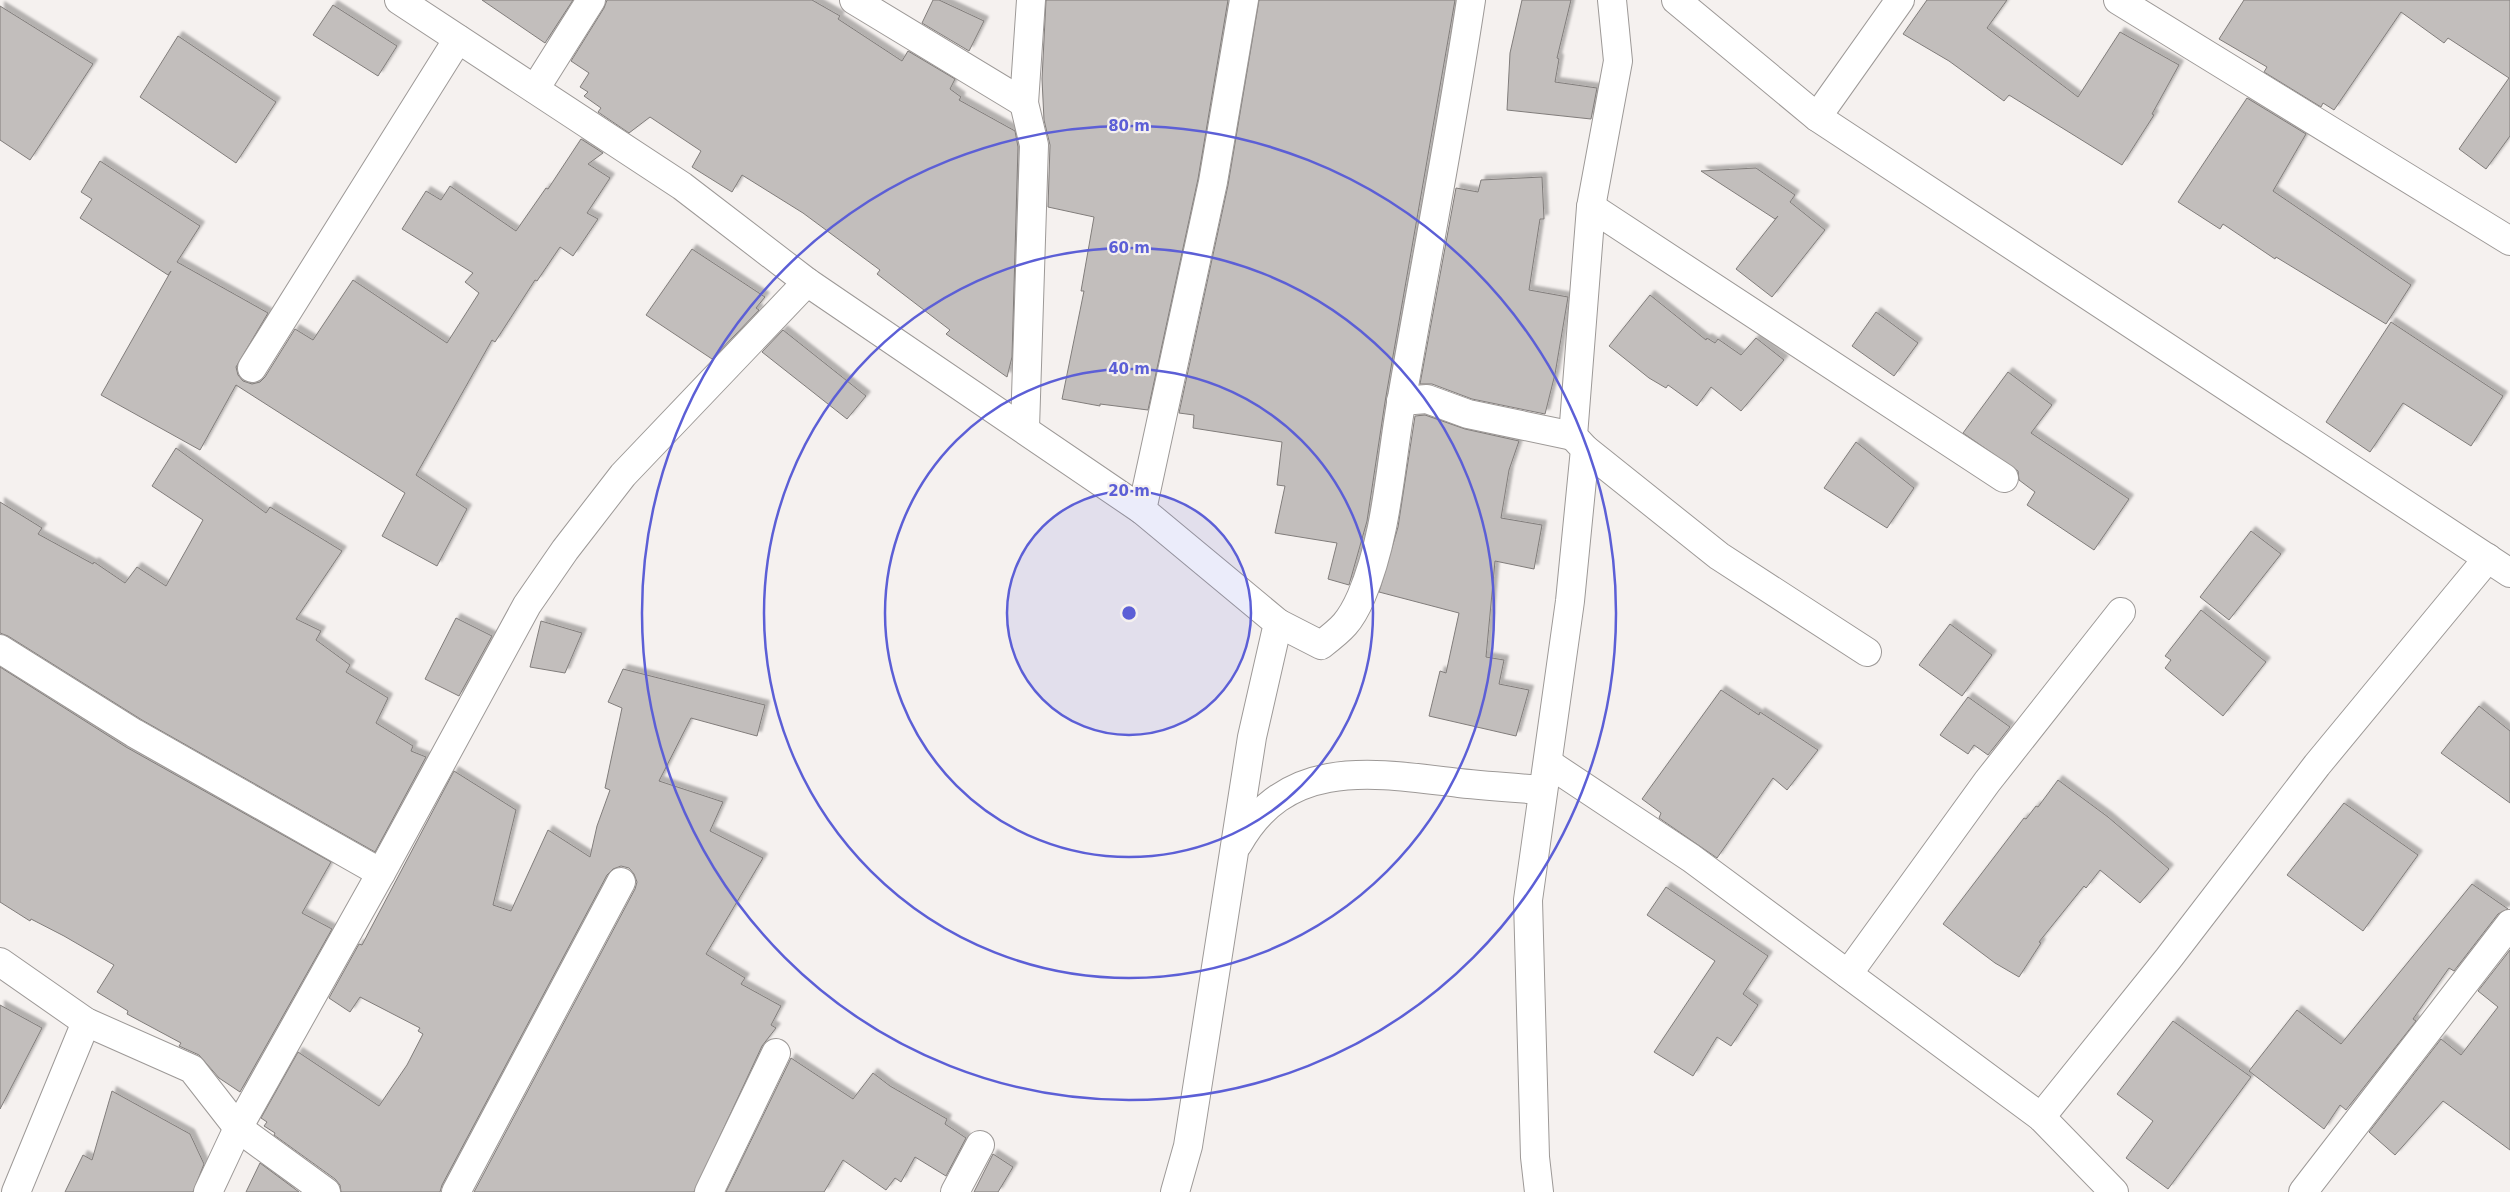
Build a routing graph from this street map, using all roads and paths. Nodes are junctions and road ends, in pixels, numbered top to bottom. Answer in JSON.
{"nodes":[{"id":1,"x":399,"y":0,"type":"edge"},
{"id":2,"x":592,"y":0,"type":"edge"},
{"id":3,"x":854,"y":0,"type":"edge"},
{"id":4,"x":1031,"y":0,"type":"edge"},
{"id":5,"x":1244,"y":0,"type":"edge"},
{"id":6,"x":1471,"y":0,"type":"edge"},
{"id":7,"x":1612,"y":0,"type":"edge"},
{"id":8,"x":1900,"y":0,"type":"edge"},
{"id":9,"x":2118,"y":0,"type":"edge"},
{"id":10,"x":1681,"y":2,"type":"edge"},
{"id":11,"x":458,"y":39,"type":"junction"},
{"id":12,"x":535,"y":89,"type":"junction"},
{"id":13,"x":1024,"y":103,"type":"junction"},
{"id":14,"x":1817,"y":117,"type":"junction"},
{"id":15,"x":1591,"y":206,"type":"junction"},
{"id":16,"x":2510,"y":241,"type":"edge"},
{"id":17,"x":807,"y":282,"type":"junction"},
{"id":18,"x":252,"y":368,"type":"dead end"},
{"id":19,"x":1401,"y":401,"type":"junction"},
{"id":20,"x":1025,"y":428,"type":"junction"},
{"id":21,"x":1579,"y":442,"type":"junction"},
{"id":22,"x":2004,"y":478,"type":"dead end"},
{"id":23,"x":1142,"y":510,"type":"junction"},
{"id":24,"x":2488,"y":558,"type":"junction"},
{"id":25,"x":2510,"y":573,"type":"edge"},
{"id":26,"x":2121,"y":612,"type":"dead end"},
{"id":27,"x":1278,"y":623,"type":"junction"},
{"id":28,"x":0,"y":649,"type":"edge"},
{"id":29,"x":1867,"y":652,"type":"dead end"},
{"id":30,"x":1548,"y":762,"type":"junction"},
{"id":31,"x":1543,"y":790,"type":"junction"},
{"id":32,"x":1234,"y":850,"type":"junction"},
{"id":33,"x":381,"y":873,"type":"junction"},
{"id":34,"x":621,"y":882,"type":"dead end"},
{"id":35,"x":2510,"y":924,"type":"edge"},
{"id":36,"x":0,"y":962,"type":"edge"},
{"id":37,"x":1848,"y":974,"type":"junction"},
{"id":38,"x":86,"y":1022,"type":"junction"},
{"id":39,"x":776,"y":1053,"type":"dead end"},
{"id":40,"x":2041,"y":1117,"type":"junction"},
{"id":41,"x":238,"y":1128,"type":"junction"},
{"id":42,"x":980,"y":1145,"type":"dead end"},
{"id":43,"x":16,"y":1192,"type":"edge"},
{"id":44,"x":208,"y":1192,"type":"edge"},
{"id":45,"x":326,"y":1192,"type":"edge"},
{"id":46,"x":456,"y":1192,"type":"edge"},
{"id":47,"x":710,"y":1192,"type":"edge"},
{"id":48,"x":955,"y":1192,"type":"edge"},
{"id":49,"x":1175,"y":1192,"type":"edge"},
{"id":50,"x":1539,"y":1192,"type":"edge"},
{"id":51,"x":2114,"y":1192,"type":"edge"},
{"id":52,"x":2303,"y":1192,"type":"edge"}],
"edges":[{"from":1,"to":11,"type":"street"},
{"from":2,"to":12,"type":"street"},
{"from":3,"to":13,"type":"street"},
{"from":4,"to":13,"type":"street"},
{"from":5,"to":23,"type":"street"},
{"from":6,"to":19,"type":"street"},
{"from":7,"to":15,"type":"street"},
{"from":8,"to":14,"type":"street"},
{"from":9,"to":16,"type":"street"},
{"from":10,"to":14,"type":"street"},
{"from":11,"to":12,"type":"street"},
{"from":11,"to":18,"type":"street"},
{"from":12,"to":17,"type":"street"},
{"from":13,"to":20,"type":"street"},
{"from":14,"to":24,"type":"street"},
{"from":15,"to":21,"type":"street"},
{"from":15,"to":22,"type":"street"},
{"from":17,"to":20,"type":"street"},
{"from":17,"to":33,"type":"street"},
{"from":19,"to":21,"type":"street"},
{"from":19,"to":27,"type":"street"},
{"from":20,"to":23,"type":"street"},
{"from":21,"to":29,"type":"street"},
{"from":21,"to":30,"type":"street"},
{"from":23,"to":27,"type":"street"},
{"from":24,"to":25,"type":"street"},
{"from":24,"to":40,"type":"street"},
{"from":26,"to":37,"type":"street"},
{"from":27,"to":32,"type":"street"},
{"from":28,"to":33,"type":"street"},
{"from":30,"to":31,"type":"street"},
{"from":30,"to":37,"type":"street"},
{"from":31,"to":32,"type":"street"},
{"from":31,"to":50,"type":"street"},
{"from":32,"to":49,"type":"street"},
{"from":33,"to":41,"type":"street"},
{"from":34,"to":46,"type":"street"},
{"from":35,"to":52,"type":"street"},
{"from":36,"to":38,"type":"street"},
{"from":37,"to":40,"type":"street"},
{"from":38,"to":41,"type":"street"},
{"from":38,"to":43,"type":"street"},
{"from":39,"to":47,"type":"street"},
{"from":40,"to":51,"type":"street"},
{"from":41,"to":44,"type":"street"},
{"from":41,"to":45,"type":"street"},
{"from":42,"to":48,"type":"street"}]}
